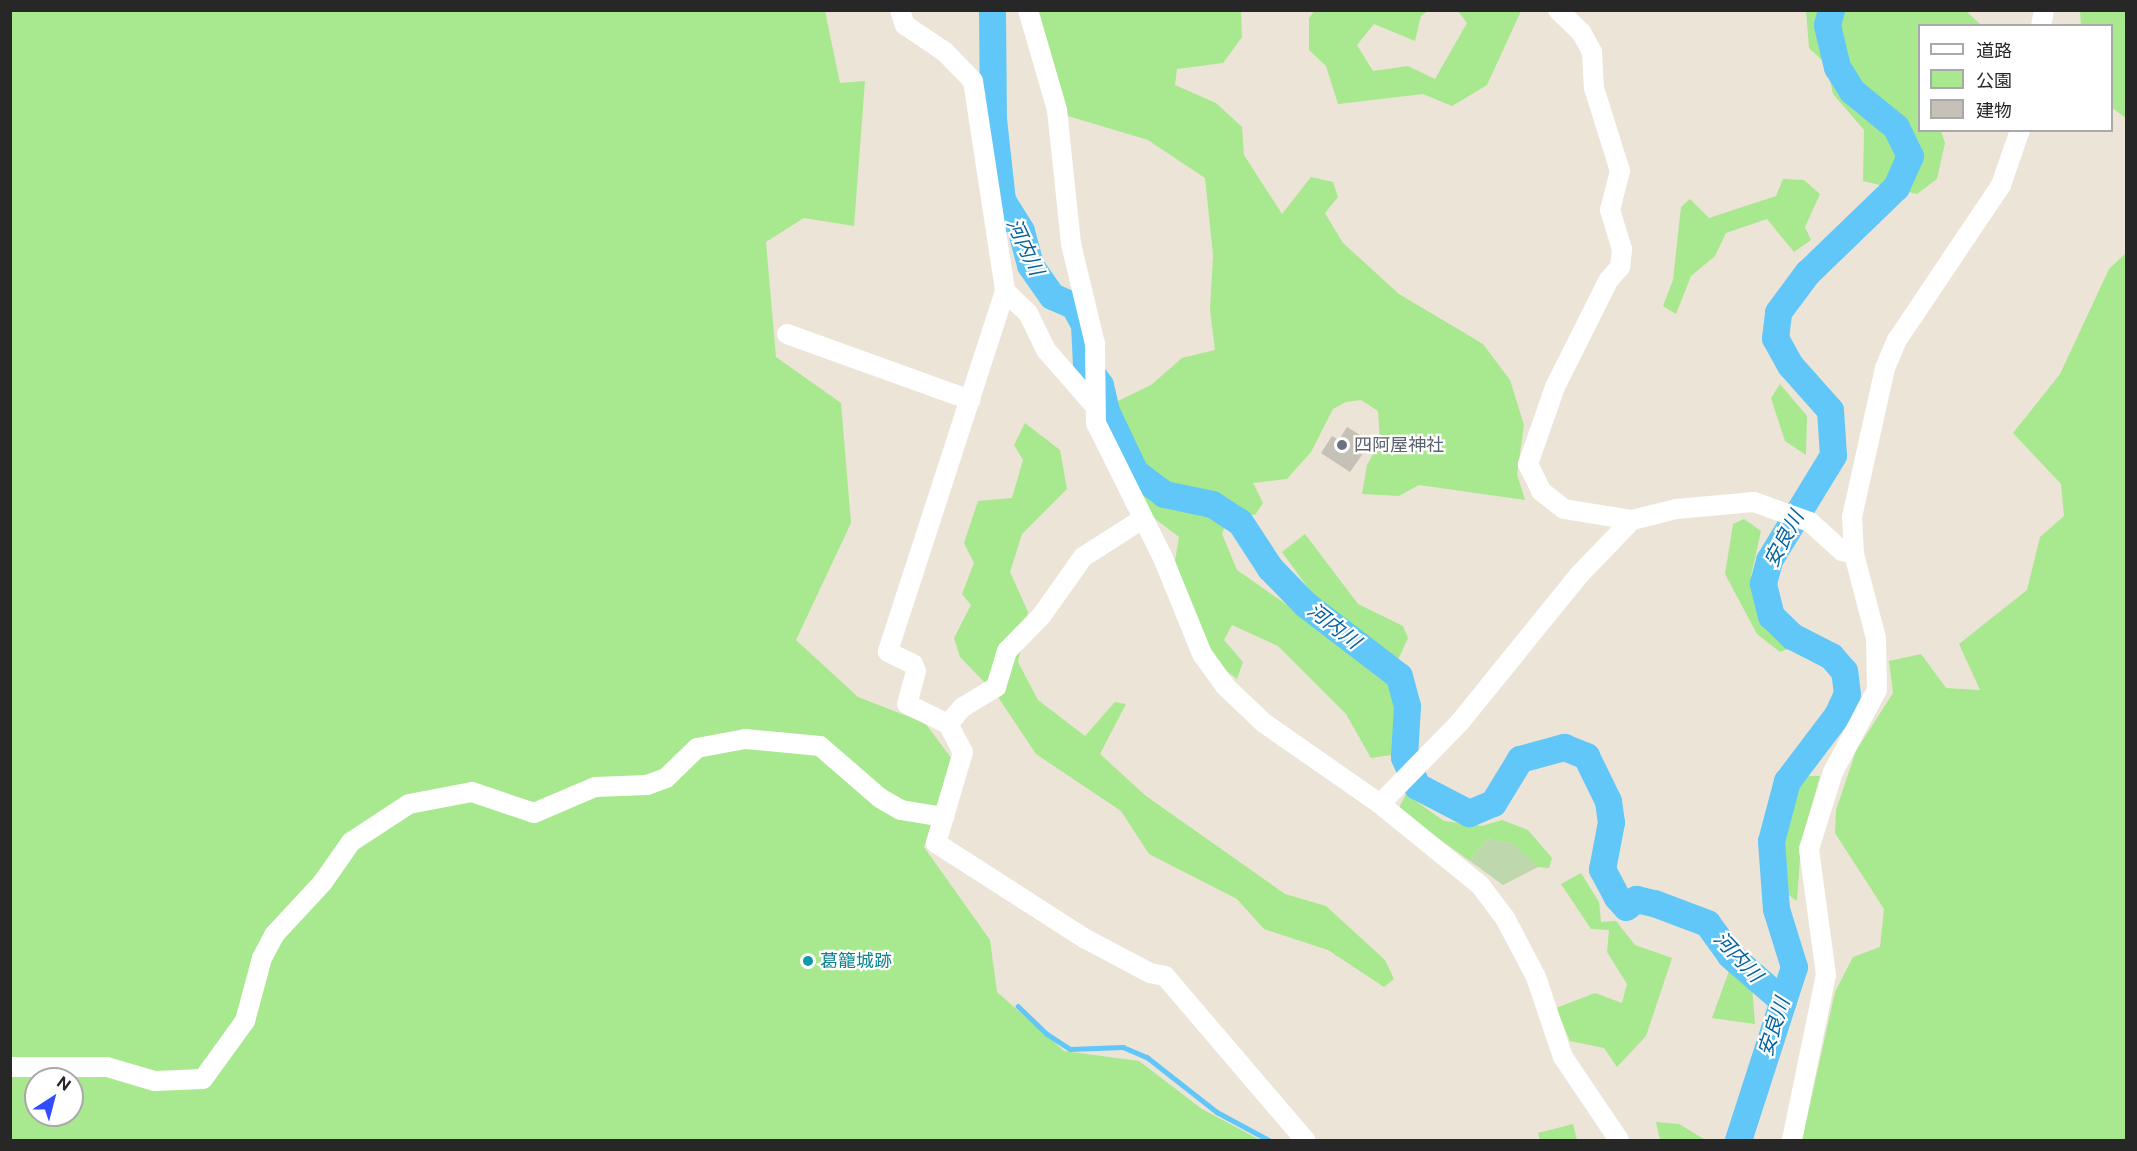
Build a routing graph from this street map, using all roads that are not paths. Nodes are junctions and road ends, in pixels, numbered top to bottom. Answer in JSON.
{"nodes":[{"id":1,"x":900,"y":10,"type":"edge"},
{"id":2,"x":1028,"y":10,"type":"edge"},
{"id":3,"x":1558,"y":10,"type":"edge"},
{"id":4,"x":2019,"y":132,"type":"edge"},
{"id":5,"x":1005,"y":291,"type":"junction"},
{"id":6,"x":787,"y":334,"type":"dead end"},
{"id":7,"x":1094,"y":399,"type":"junction"},
{"id":8,"x":970,"y":400,"type":"junction"},
{"id":9,"x":1141,"y":520,"type":"junction"},
{"id":10,"x":1632,"y":520,"type":"junction"},
{"id":11,"x":1854,"y":554,"type":"junction"},
{"id":12,"x":948,"y":724,"type":"junction"},
{"id":13,"x":1380,"y":804,"type":"junction"},
{"id":14,"x":944,"y":818,"type":"junction"},
{"id":15,"x":10,"y":1067,"type":"edge"},
{"id":16,"x":1305,"y":1140,"type":"edge"},
{"id":17,"x":1619,"y":1140,"type":"edge"},
{"id":18,"x":1792,"y":1140,"type":"edge"}],
"edges":[{"from":1,"to":5,"type":"street"},
{"from":2,"to":7,"type":"street"},
{"from":3,"to":10,"type":"street"},
{"from":4,"to":11,"type":"street"},
{"from":5,"to":7,"type":"street"},
{"from":5,"to":8,"type":"street"},
{"from":6,"to":8,"type":"street"},
{"from":7,"to":9,"type":"street"},
{"from":8,"to":12,"type":"street"},
{"from":9,"to":12,"type":"street"},
{"from":9,"to":13,"type":"street"},
{"from":10,"to":11,"type":"street"},
{"from":10,"to":13,"type":"street"},
{"from":11,"to":18,"type":"street"},
{"from":12,"to":14,"type":"street"},
{"from":13,"to":17,"type":"street"},
{"from":14,"to":15,"type":"street"},
{"from":14,"to":16,"type":"street"}]}
